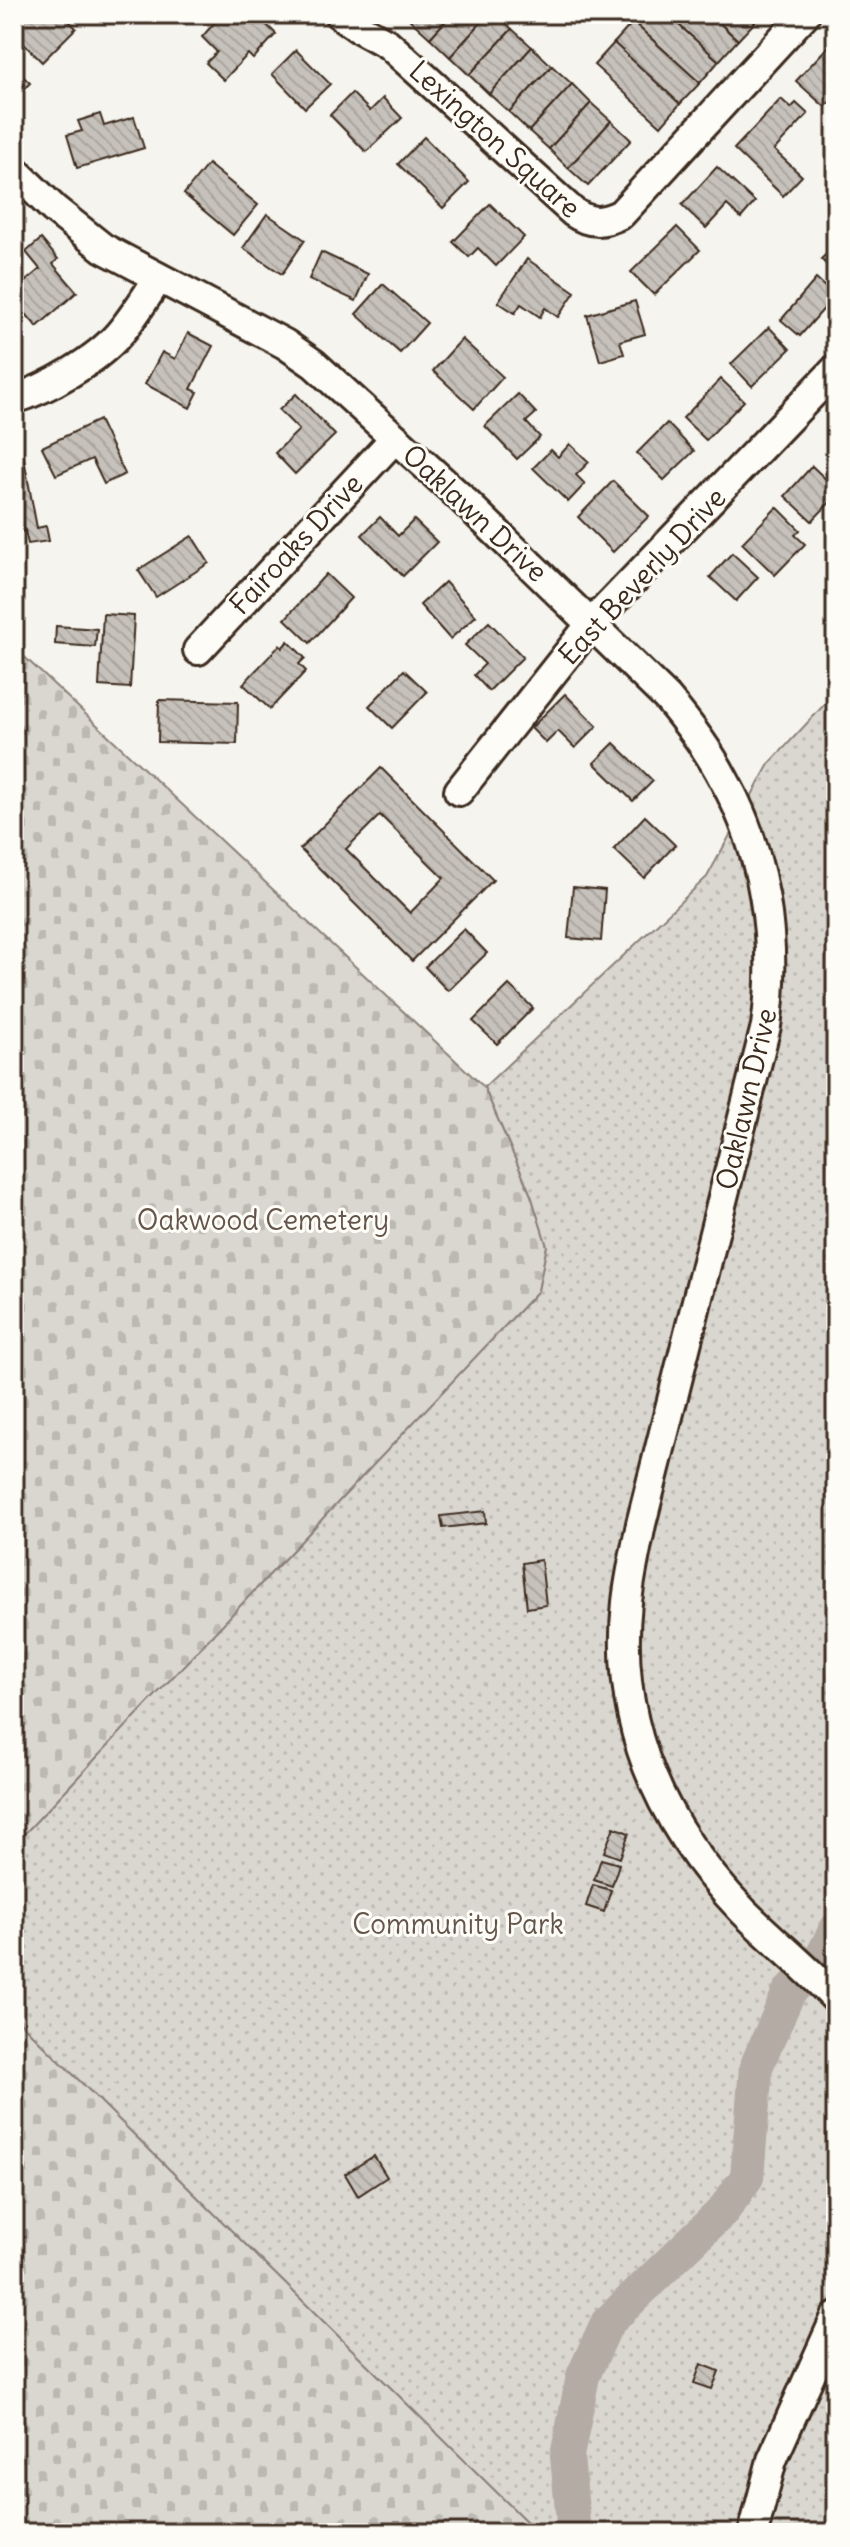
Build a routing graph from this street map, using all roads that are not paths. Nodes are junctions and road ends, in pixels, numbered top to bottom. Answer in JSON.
{"nodes":[{"id":1,"x":339,"y":14,"type":"edge"},
{"id":2,"x":805,"y":14,"type":"edge"},
{"id":3,"x":379,"y":24,"type":"edge"},
{"id":4,"x":14,"y":170,"type":"edge"},
{"id":5,"x":159,"y":278,"type":"junction"},
{"id":6,"x":836,"y":369,"type":"edge"},
{"id":7,"x":14,"y":399,"type":"edge"},
{"id":8,"x":395,"y":438,"type":"junction"},
{"id":9,"x":592,"y":623,"type":"junction"},
{"id":10,"x":198,"y":650,"type":"dead end"},
{"id":11,"x":459,"y":791,"type":"dead end"},
{"id":12,"x":836,"y":1999,"type":"edge"},
{"id":13,"x":836,"y":2317,"type":"edge"},
{"id":14,"x":753,"y":2533,"type":"edge"}],
"edges":[{"from":1,"to":3,"type":"street"},
{"from":2,"to":3,"type":"street","name":"Lexington Square"},
{"from":4,"to":5,"type":"street","name":"Oaklawn Drive"},
{"from":5,"to":7,"type":"street"},
{"from":5,"to":8,"type":"street","name":"Oaklawn Drive"},
{"from":6,"to":9,"type":"street","name":"East Beverly Drive"},
{"from":8,"to":9,"type":"street","name":"Oaklawn Drive"},
{"from":8,"to":10,"type":"street","name":"Fairoaks Drive"},
{"from":9,"to":11,"type":"street","name":"East Beverly Drive"},
{"from":9,"to":12,"type":"street","name":"Oaklawn Drive"},
{"from":13,"to":14,"type":"street"}]}
